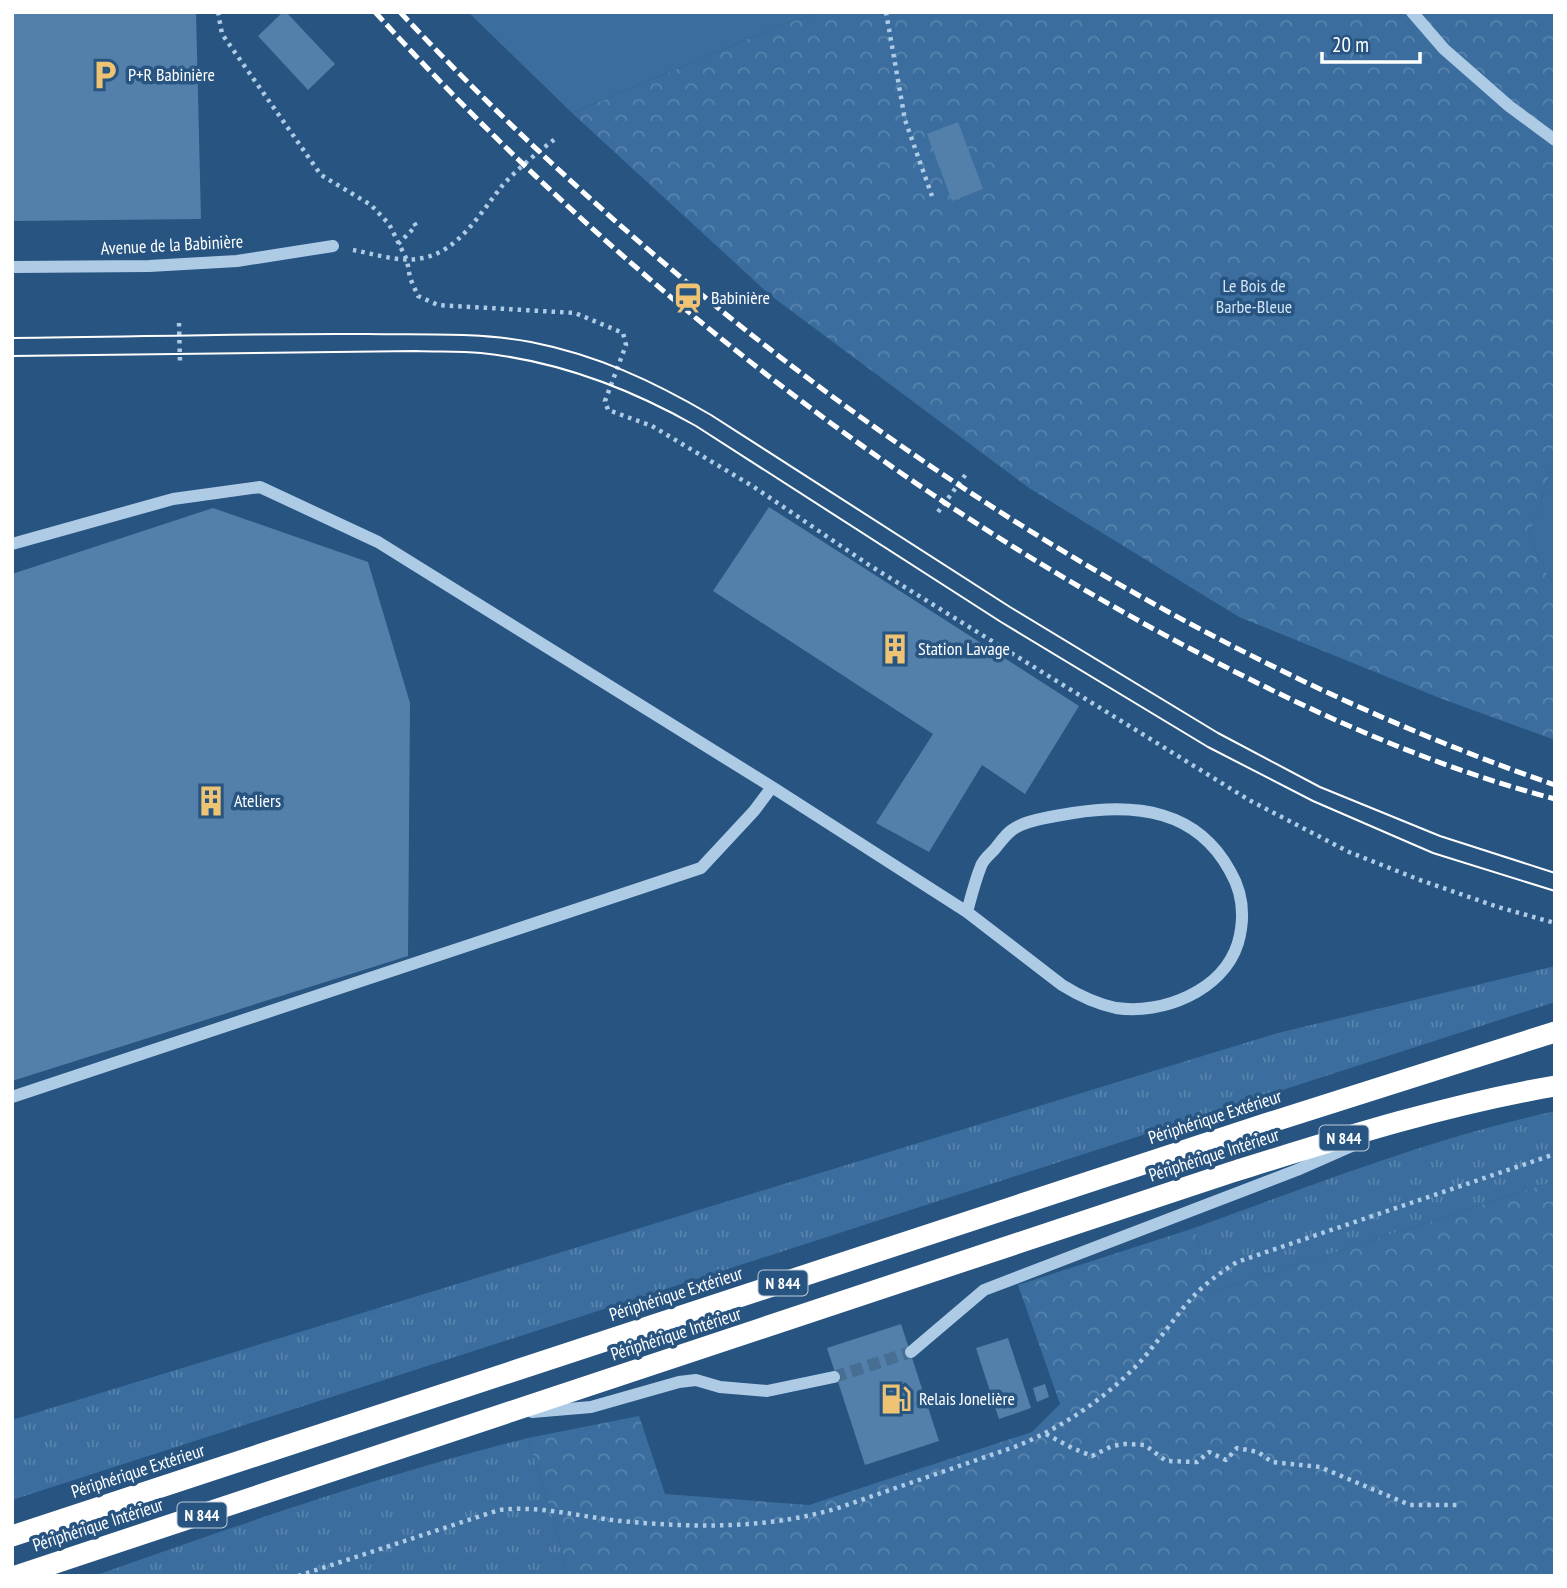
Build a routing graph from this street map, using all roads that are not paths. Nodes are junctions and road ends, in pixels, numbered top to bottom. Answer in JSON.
{"nodes":[{"id":1,"x":1412,"y":12,"type":"edge"},
{"id":2,"x":1555,"y":140,"type":"edge"},
{"id":3,"x":332,"y":246,"type":"road end"},
{"id":4,"x":12,"y":267,"type":"edge"},
{"id":5,"x":12,"y":544,"type":"edge"},
{"id":6,"x":772,"y":787,"type":"junction"},
{"id":7,"x":967,"y":912,"type":"junction"},
{"id":8,"x":1555,"y":1032,"type":"edge"},
{"id":9,"x":1555,"y":1086,"type":"edge"},
{"id":10,"x":12,"y":1097,"type":"edge"},
{"id":11,"x":1421,"y":1115,"type":"junction"},
{"id":12,"x":911,"y":1352,"type":"tunnel mouth"},
{"id":13,"x":834,"y":1377,"type":"tunnel mouth"},
{"id":14,"x":507,"y":1414,"type":"junction"},
{"id":15,"x":12,"y":1536,"type":"edge"},
{"id":16,"x":16,"y":1576,"type":"edge"}],
"edges":[{"from":1,"to":2,"type":"street"},
{"from":3,"to":4,"type":"street","name":"Avenue de la Babinière"},
{"from":5,"to":6,"type":"street"},
{"from":6,"to":7,"type":"street"},
{"from":6,"to":10,"type":"street"},
{"from":7,"to":7,"type":"street"},
{"from":8,"to":15,"type":"highway","name":"Périphérique Extérieur","number":"N 844"},
{"from":9,"to":11,"type":"highway","name":"Périphérique Intérieur","number":"N 844"},
{"from":11,"to":12,"type":"street"},
{"from":11,"to":14,"type":"highway","name":"Périphérique Intérieur","number":"N 844"},
{"from":13,"to":14,"type":"street"},
{"from":14,"to":16,"type":"highway","name":"Périphérique Intérieur","number":"N 844"}]}
